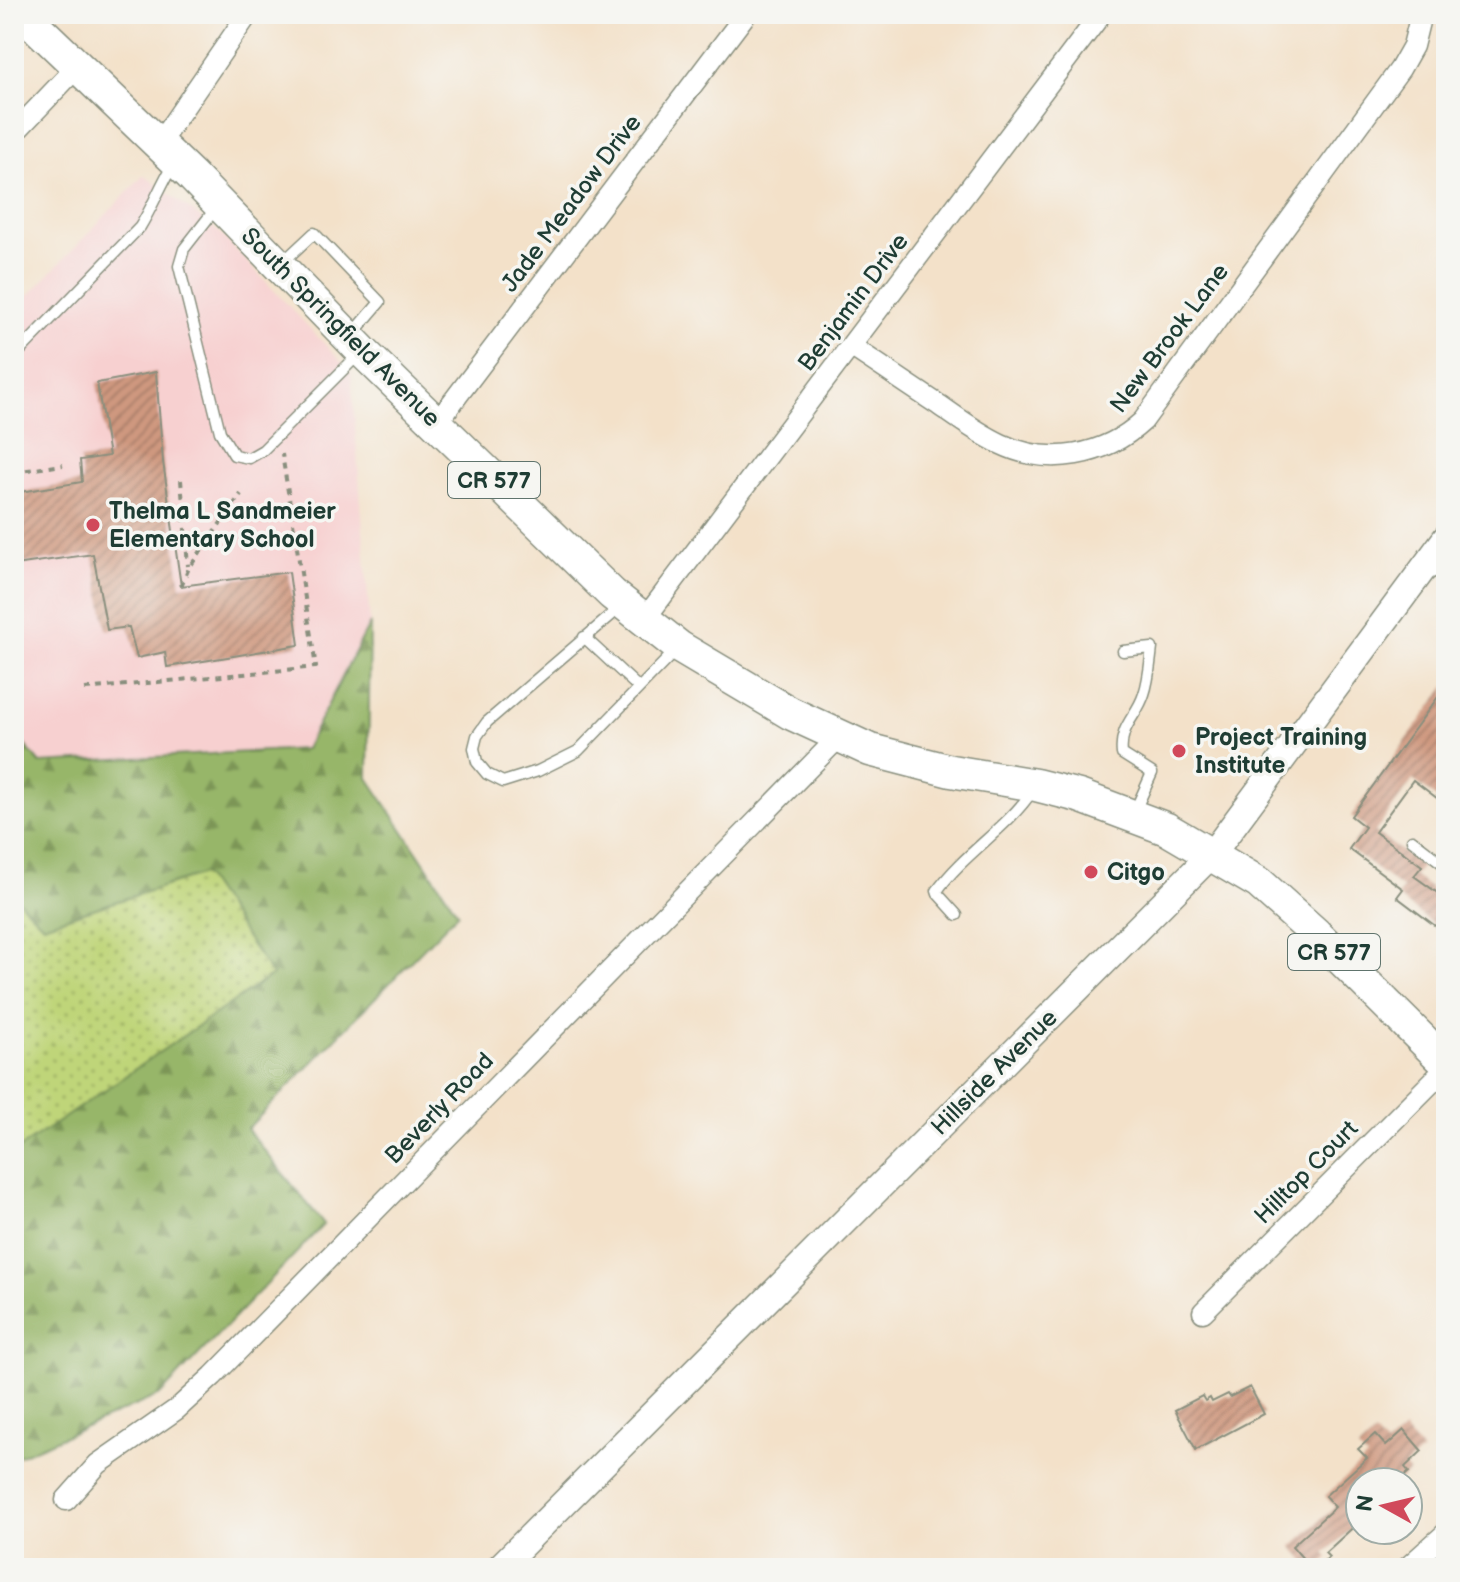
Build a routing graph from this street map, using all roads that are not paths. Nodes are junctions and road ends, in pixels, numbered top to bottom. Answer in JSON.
{"nodes":[{"id":1,"x":23,"y":14,"type":"edge"},
{"id":2,"x":248,"y":14,"type":"edge"},
{"id":3,"x":746,"y":14,"type":"edge"},
{"id":4,"x":1101,"y":14,"type":"edge"},
{"id":5,"x":1421,"y":14,"type":"edge"},
{"id":6,"x":77,"y":67,"type":"junction"},
{"id":7,"x":14,"y":133,"type":"edge"},
{"id":8,"x":167,"y":153,"type":"junction"},
{"id":9,"x":219,"y":204,"type":"junction"},
{"id":10,"x":280,"y":266,"type":"junction"},
{"id":11,"x":356,"y":344,"type":"junction"},
{"id":12,"x":852,"y":347,"type":"junction"},
{"id":13,"x":14,"y":357,"type":"edge"},
{"id":14,"x":436,"y":424,"type":"junction"},
{"id":15,"x":1446,"y":538,"type":"edge"},
{"id":16,"x":1446,"y":567,"type":"edge"},
{"id":17,"x":1415,"y":580,"type":"junction"},
{"id":18,"x":634,"y":612,"type":"junction"},
{"id":19,"x":584,"y":637,"type":"junction"},
{"id":20,"x":679,"y":647,"type":"junction"},
{"id":21,"x":1123,"y":651,"type":"dead end"},
{"id":22,"x":639,"y":688,"type":"junction"},
{"id":23,"x":838,"y":738,"type":"junction"},
{"id":24,"x":1036,"y":785,"type":"junction"},
{"id":25,"x":1133,"y":815,"type":"junction"},
{"id":26,"x":1412,"y":840,"type":"dead end"},
{"id":27,"x":1212,"y":854,"type":"junction"},
{"id":28,"x":1446,"y":866,"type":"edge"},
{"id":29,"x":957,"y":915,"type":"dead end"},
{"id":30,"x":1446,"y":1066,"type":"edge"},
{"id":31,"x":1203,"y":1312,"type":"dead end"},
{"id":32,"x":66,"y":1500,"type":"dead end"},
{"id":33,"x":1446,"y":1533,"type":"edge"},
{"id":34,"x":499,"y":1568,"type":"edge"},
{"id":35,"x":1407,"y":1568,"type":"edge"}],
"edges":[{"from":1,"to":6,"type":"main road","name":"South Springfield Avenue","number":"CR 577"},
{"from":2,"to":8,"type":"street"},
{"from":3,"to":14,"type":"street","name":"Jade Meadow Drive"},
{"from":4,"to":12,"type":"street","name":"Benjamin Drive"},
{"from":5,"to":12,"type":"street","name":"New Brook Lane"},
{"from":6,"to":7,"type":"street"},
{"from":6,"to":8,"type":"main road","name":"South Springfield Avenue","number":"CR 577"},
{"from":8,"to":9,"type":"main road","name":"South Springfield Avenue","number":"CR 577"},
{"from":8,"to":13,"type":"lane"},
{"from":9,"to":10,"type":"main road","name":"South Springfield Avenue","number":"CR 577"},
{"from":9,"to":11,"type":"lane"},
{"from":10,"to":11,"type":"main road","name":"South Springfield Avenue","number":"CR 577"},
{"from":10,"to":11,"type":"lane"},
{"from":11,"to":14,"type":"main road","name":"South Springfield Avenue","number":"CR 577"},
{"from":12,"to":18,"type":"street","name":"Benjamin Drive"},
{"from":14,"to":18,"type":"main road","name":"South Springfield Avenue","number":"CR 577"},
{"from":15,"to":17,"type":"street","name":"Hillside Avenue"},
{"from":16,"to":17,"type":"lane"},
{"from":17,"to":27,"type":"street","name":"Hillside Avenue"},
{"from":18,"to":19,"type":"lane"},
{"from":18,"to":20,"type":"main road","name":"South Springfield Avenue","number":"CR 577"},
{"from":19,"to":22,"type":"lane"},
{"from":19,"to":22,"type":"lane"},
{"from":20,"to":22,"type":"lane"},
{"from":20,"to":23,"type":"main road","name":"South Springfield Avenue","number":"CR 577"},
{"from":21,"to":25,"type":"lane"},
{"from":23,"to":24,"type":"main road","name":"South Springfield Avenue","number":"CR 577"},
{"from":23,"to":32,"type":"street","name":"Beverly Road"},
{"from":24,"to":25,"type":"main road","name":"South Springfield Avenue","number":"CR 577"},
{"from":24,"to":29,"type":"lane"},
{"from":25,"to":27,"type":"main road","name":"South Springfield Avenue","number":"CR 577"},
{"from":26,"to":28,"type":"lane"},
{"from":27,"to":30,"type":"main road","name":"South Springfield Avenue","number":"CR 577"},
{"from":27,"to":34,"type":"street","name":"Hillside Avenue"},
{"from":30,"to":31,"type":"street","name":"Hilltop Court"},
{"from":33,"to":35,"type":"street"}]}
